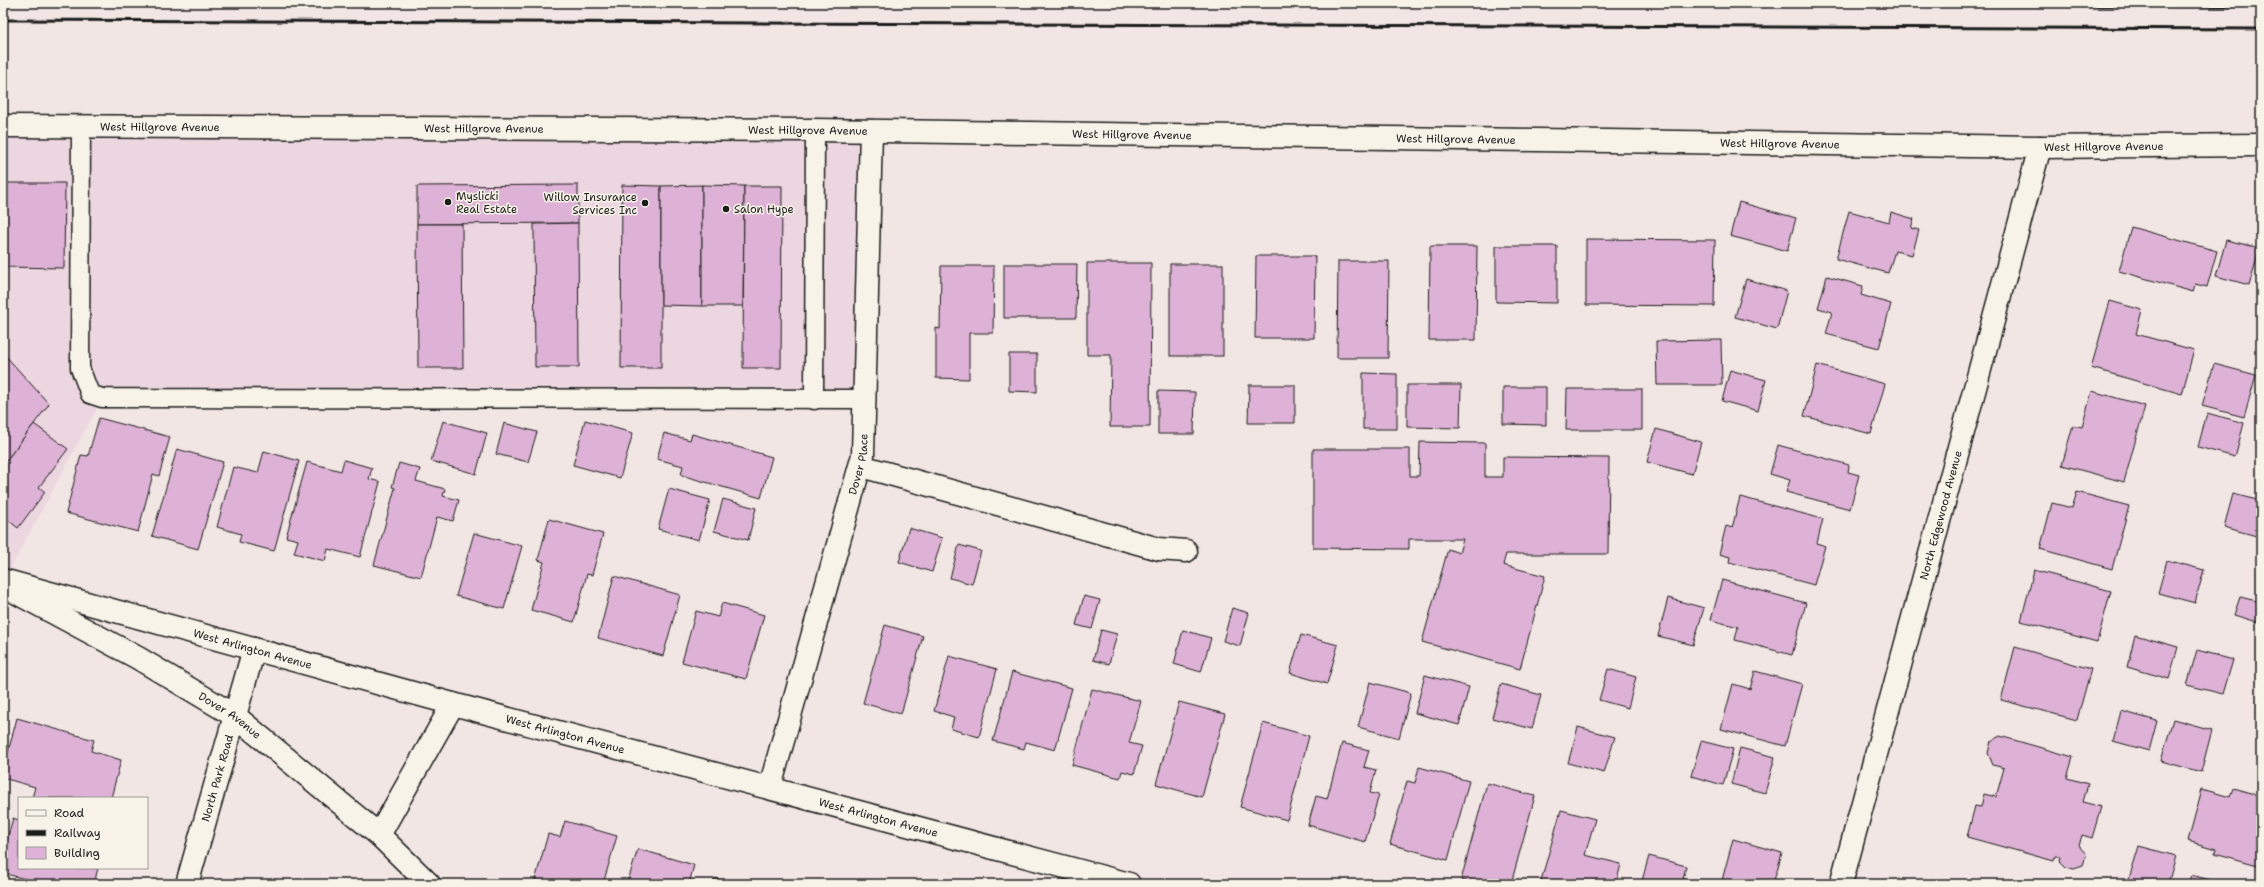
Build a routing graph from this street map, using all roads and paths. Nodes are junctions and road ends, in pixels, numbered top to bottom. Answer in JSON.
{"nodes":[{"id":1,"x":3,"y":126,"type":"edge"},
{"id":2,"x":81,"y":126,"type":"junction"},
{"id":3,"x":815,"y":130,"type":"junction"},
{"id":4,"x":871,"y":131,"type":"junction"},
{"id":5,"x":2261,"y":145,"type":"edge"},
{"id":6,"x":2040,"y":147,"type":"junction"},
{"id":7,"x":865,"y":399,"type":"junction"},
{"id":8,"x":814,"y":400,"type":"junction"},
{"id":9,"x":861,"y":466,"type":"junction"},
{"id":10,"x":1186,"y":552,"type":"dead end"},
{"id":11,"x":3,"y":580,"type":"edge"},
{"id":12,"x":3,"y":586,"type":"edge"},
{"id":13,"x":254,"y":649,"type":"junction"},
{"id":14,"x":453,"y":704,"type":"junction"},
{"id":15,"x":235,"y":716,"type":"junction"},
{"id":16,"x":770,"y":787,"type":"junction"},
{"id":17,"x":379,"y":835,"type":"junction"},
{"id":18,"x":187,"y":884,"type":"edge"},
{"id":19,"x":429,"y":884,"type":"edge"},
{"id":20,"x":1129,"y":884,"type":"edge"},
{"id":21,"x":1840,"y":884,"type":"edge"}],
"edges":[{"from":1,"to":2,"type":"street","name":"West Hillgrove Avenue"},
{"from":2,"to":3,"type":"street","name":"West Hillgrove Avenue"},
{"from":2,"to":8,"type":"lane"},
{"from":3,"to":4,"type":"street","name":"West Hillgrove Avenue"},
{"from":3,"to":8,"type":"lane"},
{"from":4,"to":6,"type":"street","name":"West Hillgrove Avenue"},
{"from":4,"to":7,"type":"street","name":"Dover Place"},
{"from":5,"to":6,"type":"street","name":"West Hillgrove Avenue"},
{"from":6,"to":21,"type":"street","name":"North Edgewood Avenue"},
{"from":7,"to":8,"type":"lane"},
{"from":7,"to":9,"type":"street","name":"Dover Place"},
{"from":9,"to":10,"type":"street"},
{"from":9,"to":16,"type":"street","name":"Dover Place"},
{"from":11,"to":13,"type":"street","name":"West Arlington Avenue"},
{"from":12,"to":15,"type":"street","name":"Dover Avenue"},
{"from":13,"to":14,"type":"street","name":"West Arlington Avenue"},
{"from":13,"to":15,"type":"street","name":"North Park Road"},
{"from":14,"to":16,"type":"street","name":"West Arlington Avenue"},
{"from":14,"to":17,"type":"street"},
{"from":15,"to":17,"type":"street","name":"Dover Avenue"},
{"from":15,"to":18,"type":"street","name":"North Park Road"},
{"from":16,"to":20,"type":"street","name":"West Arlington Avenue"},
{"from":17,"to":19,"type":"street","name":"Dover Avenue"}]}
